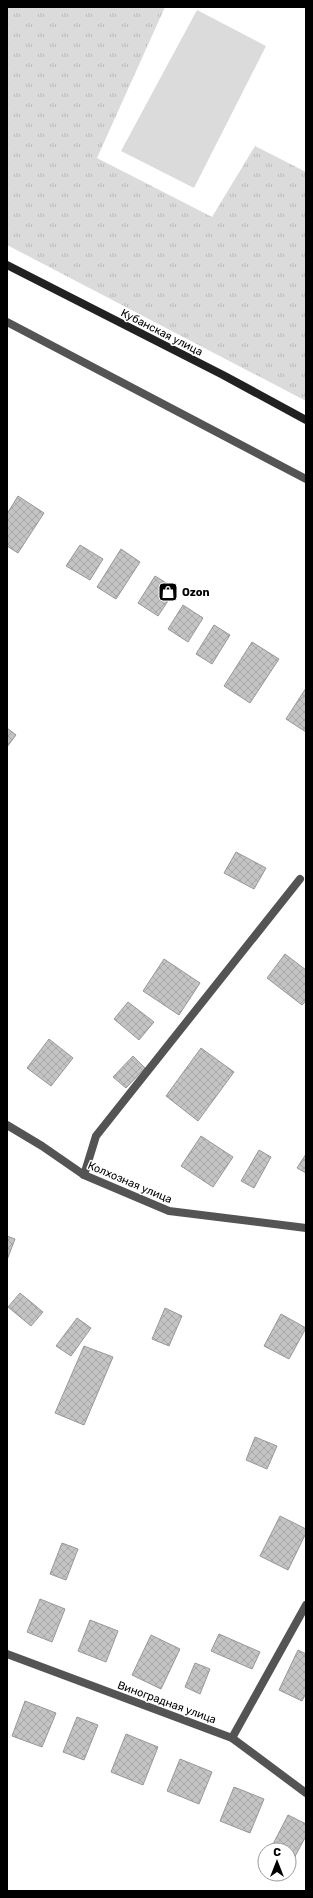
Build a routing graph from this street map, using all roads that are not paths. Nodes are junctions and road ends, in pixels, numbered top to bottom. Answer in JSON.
{"nodes":[{"id":1,"x":7,"y":265,"type":"edge"},
{"id":2,"x":7,"y":322,"type":"edge"},
{"id":3,"x":306,"y":420,"type":"edge"},
{"id":4,"x":306,"y":479,"type":"edge"},
{"id":5,"x":300,"y":879,"type":"dead end"},
{"id":6,"x":7,"y":1125,"type":"edge"},
{"id":7,"x":84,"y":1175,"type":"junction"},
{"id":8,"x":306,"y":1228,"type":"edge"},
{"id":9,"x":306,"y":1605,"type":"edge"},
{"id":10,"x":7,"y":1654,"type":"edge"},
{"id":11,"x":232,"y":1738,"type":"junction"},
{"id":12,"x":306,"y":1793,"type":"edge"}],
"edges":[{"from":1,"to":3,"type":"main road","name":"Кубанская улица"},
{"from":2,"to":4,"type":"street"},
{"from":5,"to":7,"type":"street"},
{"from":6,"to":7,"type":"street","name":"Колхозная улица"},
{"from":7,"to":8,"type":"street","name":"Колхозная улица"},
{"from":9,"to":11,"type":"street"},
{"from":10,"to":11,"type":"street","name":"Виноградная улица"},
{"from":11,"to":12,"type":"street","name":"Виноградная улица"}]}
